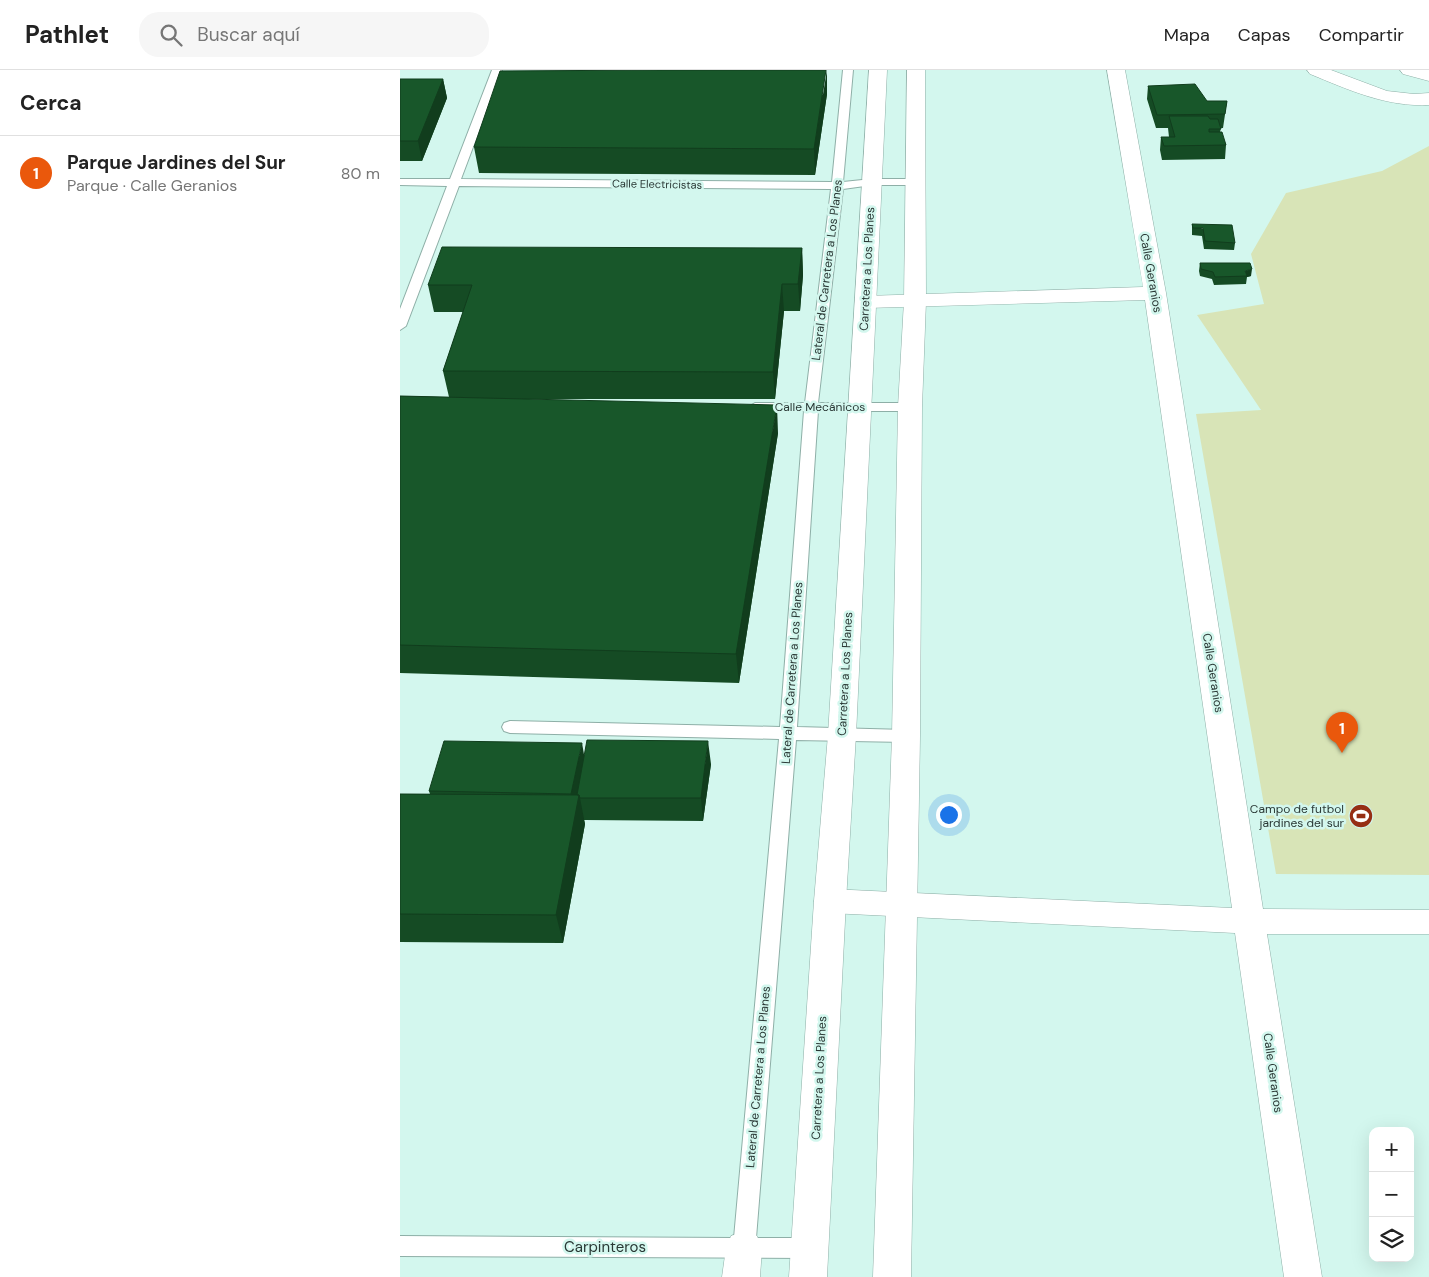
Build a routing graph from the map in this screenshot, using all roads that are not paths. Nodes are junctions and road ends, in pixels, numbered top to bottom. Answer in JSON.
{"nodes":[{"id":1,"x":498,"y":70,"type":"edge"},
{"id":2,"x":848,"y":70,"type":"edge"},
{"id":3,"x":878,"y":70,"type":"edge"},
{"id":4,"x":916,"y":70,"type":"edge"},
{"id":5,"x":1116,"y":70,"type":"edge"},
{"id":6,"x":1316,"y":70,"type":"edge"},
{"id":7,"x":1410,"y":70,"type":"edge"},
{"id":8,"x":1429,"y":76,"type":"edge"},
{"id":9,"x":1429,"y":99,"type":"edge"},
{"id":10,"x":400,"y":182,"type":"edge"},
{"id":11,"x":454,"y":182,"type":"junction"},
{"id":12,"x":872,"y":182,"type":"junction"},
{"id":13,"x":914,"y":182,"type":"junction"},
{"id":14,"x":837,"y":186,"type":"junction"},
{"id":15,"x":1155,"y":293,"type":"junction"},
{"id":16,"x":915,"y":301,"type":"junction"},
{"id":17,"x":866,"y":302,"type":"junction"},
{"id":18,"x":400,"y":326,"type":"edge"},
{"id":19,"x":742,"y":406,"type":"edge"},
{"id":20,"x":811,"y":407,"type":"junction"},
{"id":21,"x":860,"y":407,"type":"junction"},
{"id":22,"x":910,"y":407,"type":"junction"},
{"id":23,"x":510,"y":727,"type":"dead end"},
{"id":24,"x":788,"y":733,"type":"junction"},
{"id":25,"x":842,"y":734,"type":"junction"},
{"id":26,"x":906,"y":736,"type":"junction"},
{"id":27,"x":830,"y":901,"type":"junction"},
{"id":28,"x":902,"y":905,"type":"junction"},
{"id":29,"x":1250,"y":921,"type":"junction"},
{"id":30,"x":1429,"y":922,"type":"edge"},
{"id":31,"x":400,"y":1246,"type":"edge"},
{"id":32,"x":810,"y":1248,"type":"junction"},
{"id":33,"x":742,"y":1262,"type":"edge"},
{"id":34,"x":808,"y":1277,"type":"edge"},
{"id":35,"x":892,"y":1277,"type":"edge"},
{"id":36,"x":1303,"y":1277,"type":"edge"}],
"edges":[{"from":1,"to":11,"type":"lane"},
{"from":2,"to":14,"type":"lane","name":"Lateral de Carretera a Los Planes"},
{"from":3,"to":12,"type":"main road","name":"Carretera a Los Planes"},
{"from":4,"to":13,"type":"main road"},
{"from":5,"to":15,"type":"main road","name":"Calle Geranios"},
{"from":6,"to":9,"type":"main road"},
{"from":7,"to":8,"type":"main road"},
{"from":10,"to":11,"type":"lane","name":"Calle Electricistas"},
{"from":11,"to":14,"type":"lane","name":"Calle Electricistas"},
{"from":11,"to":18,"type":"lane"},
{"from":12,"to":13,"type":"lane","name":"Calle Electricistas"},
{"from":12,"to":14,"type":"lane","name":"Calle Electricistas"},
{"from":12,"to":17,"type":"main road","name":"Carretera a Los Planes"},
{"from":13,"to":16,"type":"main road"},
{"from":14,"to":20,"type":"lane","name":"Lateral de Carretera a Los Planes"},
{"from":15,"to":16,"type":"main road"},
{"from":15,"to":29,"type":"main road","name":"Calle Geranios"},
{"from":16,"to":17,"type":"main road"},
{"from":16,"to":22,"type":"main road"},
{"from":17,"to":21,"type":"main road","name":"Carretera a Los Planes"},
{"from":19,"to":20,"type":"lane","name":"Calle Mecánicos"},
{"from":20,"to":21,"type":"lane","name":"Calle Mecánicos"},
{"from":20,"to":24,"type":"lane","name":"Lateral de Carretera a Los Planes"},
{"from":21,"to":22,"type":"lane","name":"Calle Mecánicos"},
{"from":21,"to":25,"type":"main road","name":"Carretera a Los Planes"},
{"from":22,"to":26,"type":"main road"},
{"from":23,"to":24,"type":"lane"},
{"from":24,"to":25,"type":"lane"},
{"from":24,"to":33,"type":"lane","name":"Lateral de Carretera a Los Planes"},
{"from":25,"to":26,"type":"lane"},
{"from":25,"to":27,"type":"main road","name":"Carretera a Los Planes"},
{"from":26,"to":28,"type":"main road"},
{"from":27,"to":28,"type":"main road"},
{"from":27,"to":32,"type":"main road","name":"Carretera a Los Planes"},
{"from":28,"to":29,"type":"main road"},
{"from":28,"to":35,"type":"main road"},
{"from":29,"to":30,"type":"main road"},
{"from":29,"to":36,"type":"main road","name":"Calle Geranios"},
{"from":31,"to":33,"type":"lane","name":"Carpinteros"},
{"from":32,"to":33,"type":"lane","name":"Carpinteros"},
{"from":32,"to":34,"type":"main road","name":"Carretera a Los Planes"}]}
